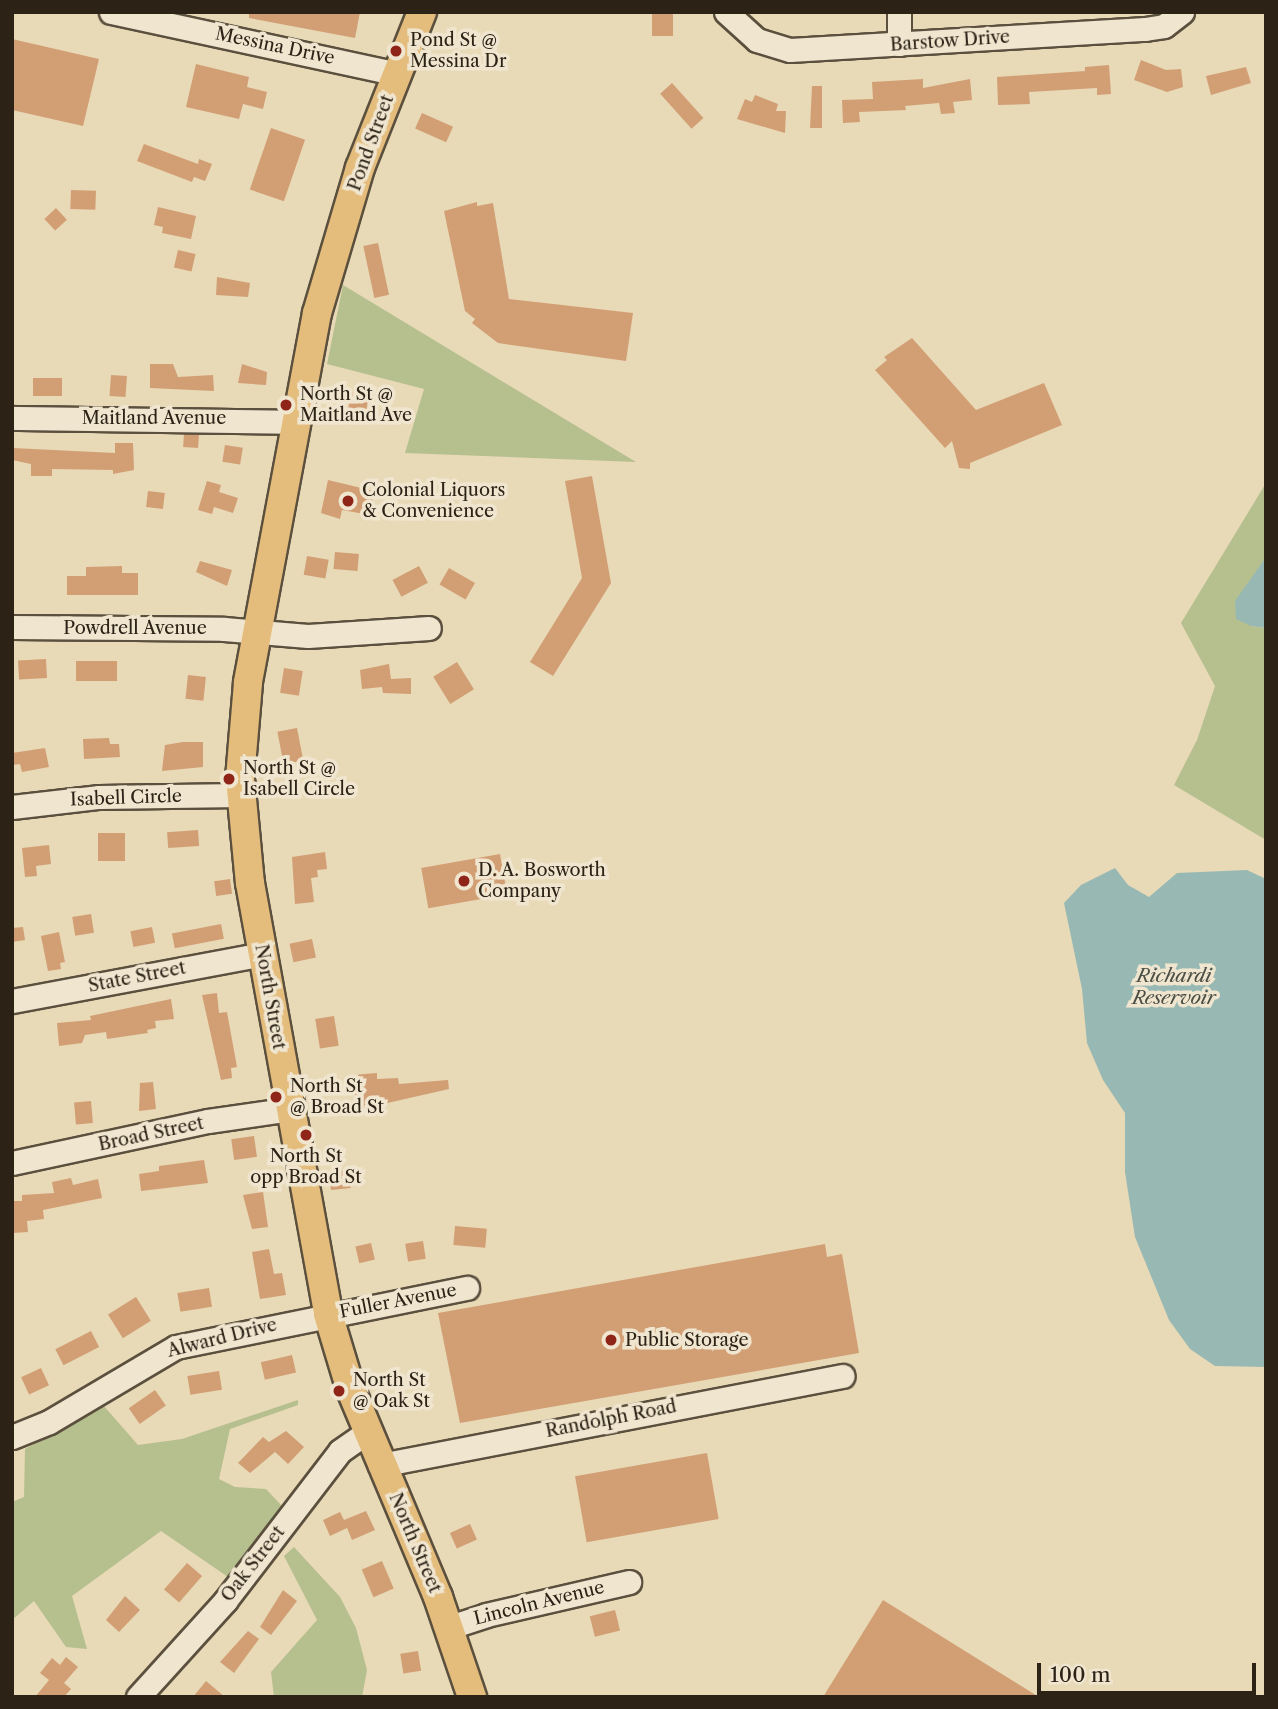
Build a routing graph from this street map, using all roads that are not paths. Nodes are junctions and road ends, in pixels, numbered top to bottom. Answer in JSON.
{"nodes":[{"id":1,"x":111,"y":12,"type":"edge"},
{"id":2,"x":422,"y":12,"type":"edge"},
{"id":3,"x":726,"y":12,"type":"edge"},
{"id":4,"x":899,"y":12,"type":"edge"},
{"id":5,"x":1182,"y":12,"type":"edge"},
{"id":6,"x":899,"y":44,"type":"junction"},
{"id":7,"x":397,"y":74,"type":"junction"},
{"id":8,"x":327,"y":276,"type":"joint"},
{"id":9,"x":12,"y":418,"type":"edge"},
{"id":10,"x":295,"y":422,"type":"junction"},
{"id":11,"x":12,"y":627,"type":"edge"},
{"id":12,"x":429,"y":628,"type":"dead end"},
{"id":13,"x":257,"y":631,"type":"junction"},
{"id":14,"x":241,"y":795,"type":"junction"},
{"id":15,"x":12,"y":807,"type":"edge"},
{"id":16,"x":262,"y":954,"type":"junction"},
{"id":17,"x":12,"y":1001,"type":"edge"},
{"id":18,"x":290,"y":1109,"type":"junction"},
{"id":19,"x":12,"y":1163,"type":"edge"},
{"id":20,"x":467,"y":1288,"type":"dead end"},
{"id":21,"x":328,"y":1314,"type":"junction"},
{"id":22,"x":843,"y":1376,"type":"dead end"},
{"id":23,"x":367,"y":1432,"type":"junction"},
{"id":24,"x":12,"y":1437,"type":"edge"},
{"id":25,"x":380,"y":1465,"type":"junction"},
{"id":26,"x":629,"y":1582,"type":"dead end"},
{"id":27,"x":450,"y":1627,"type":"junction"},
{"id":28,"x":138,"y":1697,"type":"edge"},
{"id":29,"x":472,"y":1697,"type":"edge"}],
"edges":[{"from":1,"to":7,"type":"street","name":"Messina Drive"},
{"from":2,"to":7,"type":"main road","name":"Pond Street"},
{"from":3,"to":6,"type":"street","name":"Barstow Drive"},
{"from":4,"to":6,"type":"street"},
{"from":5,"to":6,"type":"street","name":"Barstow Drive"},
{"from":7,"to":8,"type":"main road","name":"Pond Street"},
{"from":8,"to":10,"type":"main road","name":"North Street"},
{"from":9,"to":10,"type":"street","name":"Maitland Avenue"},
{"from":10,"to":13,"type":"main road","name":"North Street"},
{"from":11,"to":13,"type":"street","name":"Powdrell Avenue"},
{"from":12,"to":13,"type":"street","name":"Powdrell Avenue"},
{"from":13,"to":14,"type":"main road","name":"North Street"},
{"from":14,"to":15,"type":"street","name":"Isabell Circle"},
{"from":14,"to":16,"type":"main road","name":"North Street"},
{"from":16,"to":17,"type":"street","name":"State Street"},
{"from":16,"to":18,"type":"main road","name":"North Street"},
{"from":18,"to":19,"type":"street","name":"Broad Street"},
{"from":18,"to":21,"type":"main road","name":"North Street"},
{"from":20,"to":21,"type":"street","name":"Fuller Avenue"},
{"from":21,"to":23,"type":"main road","name":"North Street"},
{"from":21,"to":24,"type":"street","name":"Alward Drive"},
{"from":22,"to":25,"type":"street","name":"Randolph Road"},
{"from":23,"to":25,"type":"main road","name":"North Street"},
{"from":23,"to":28,"type":"street","name":"Oak Street"},
{"from":25,"to":27,"type":"main road","name":"North Street"},
{"from":26,"to":27,"type":"street","name":"Lincoln Avenue"},
{"from":27,"to":29,"type":"main road","name":"North Street"}]}
